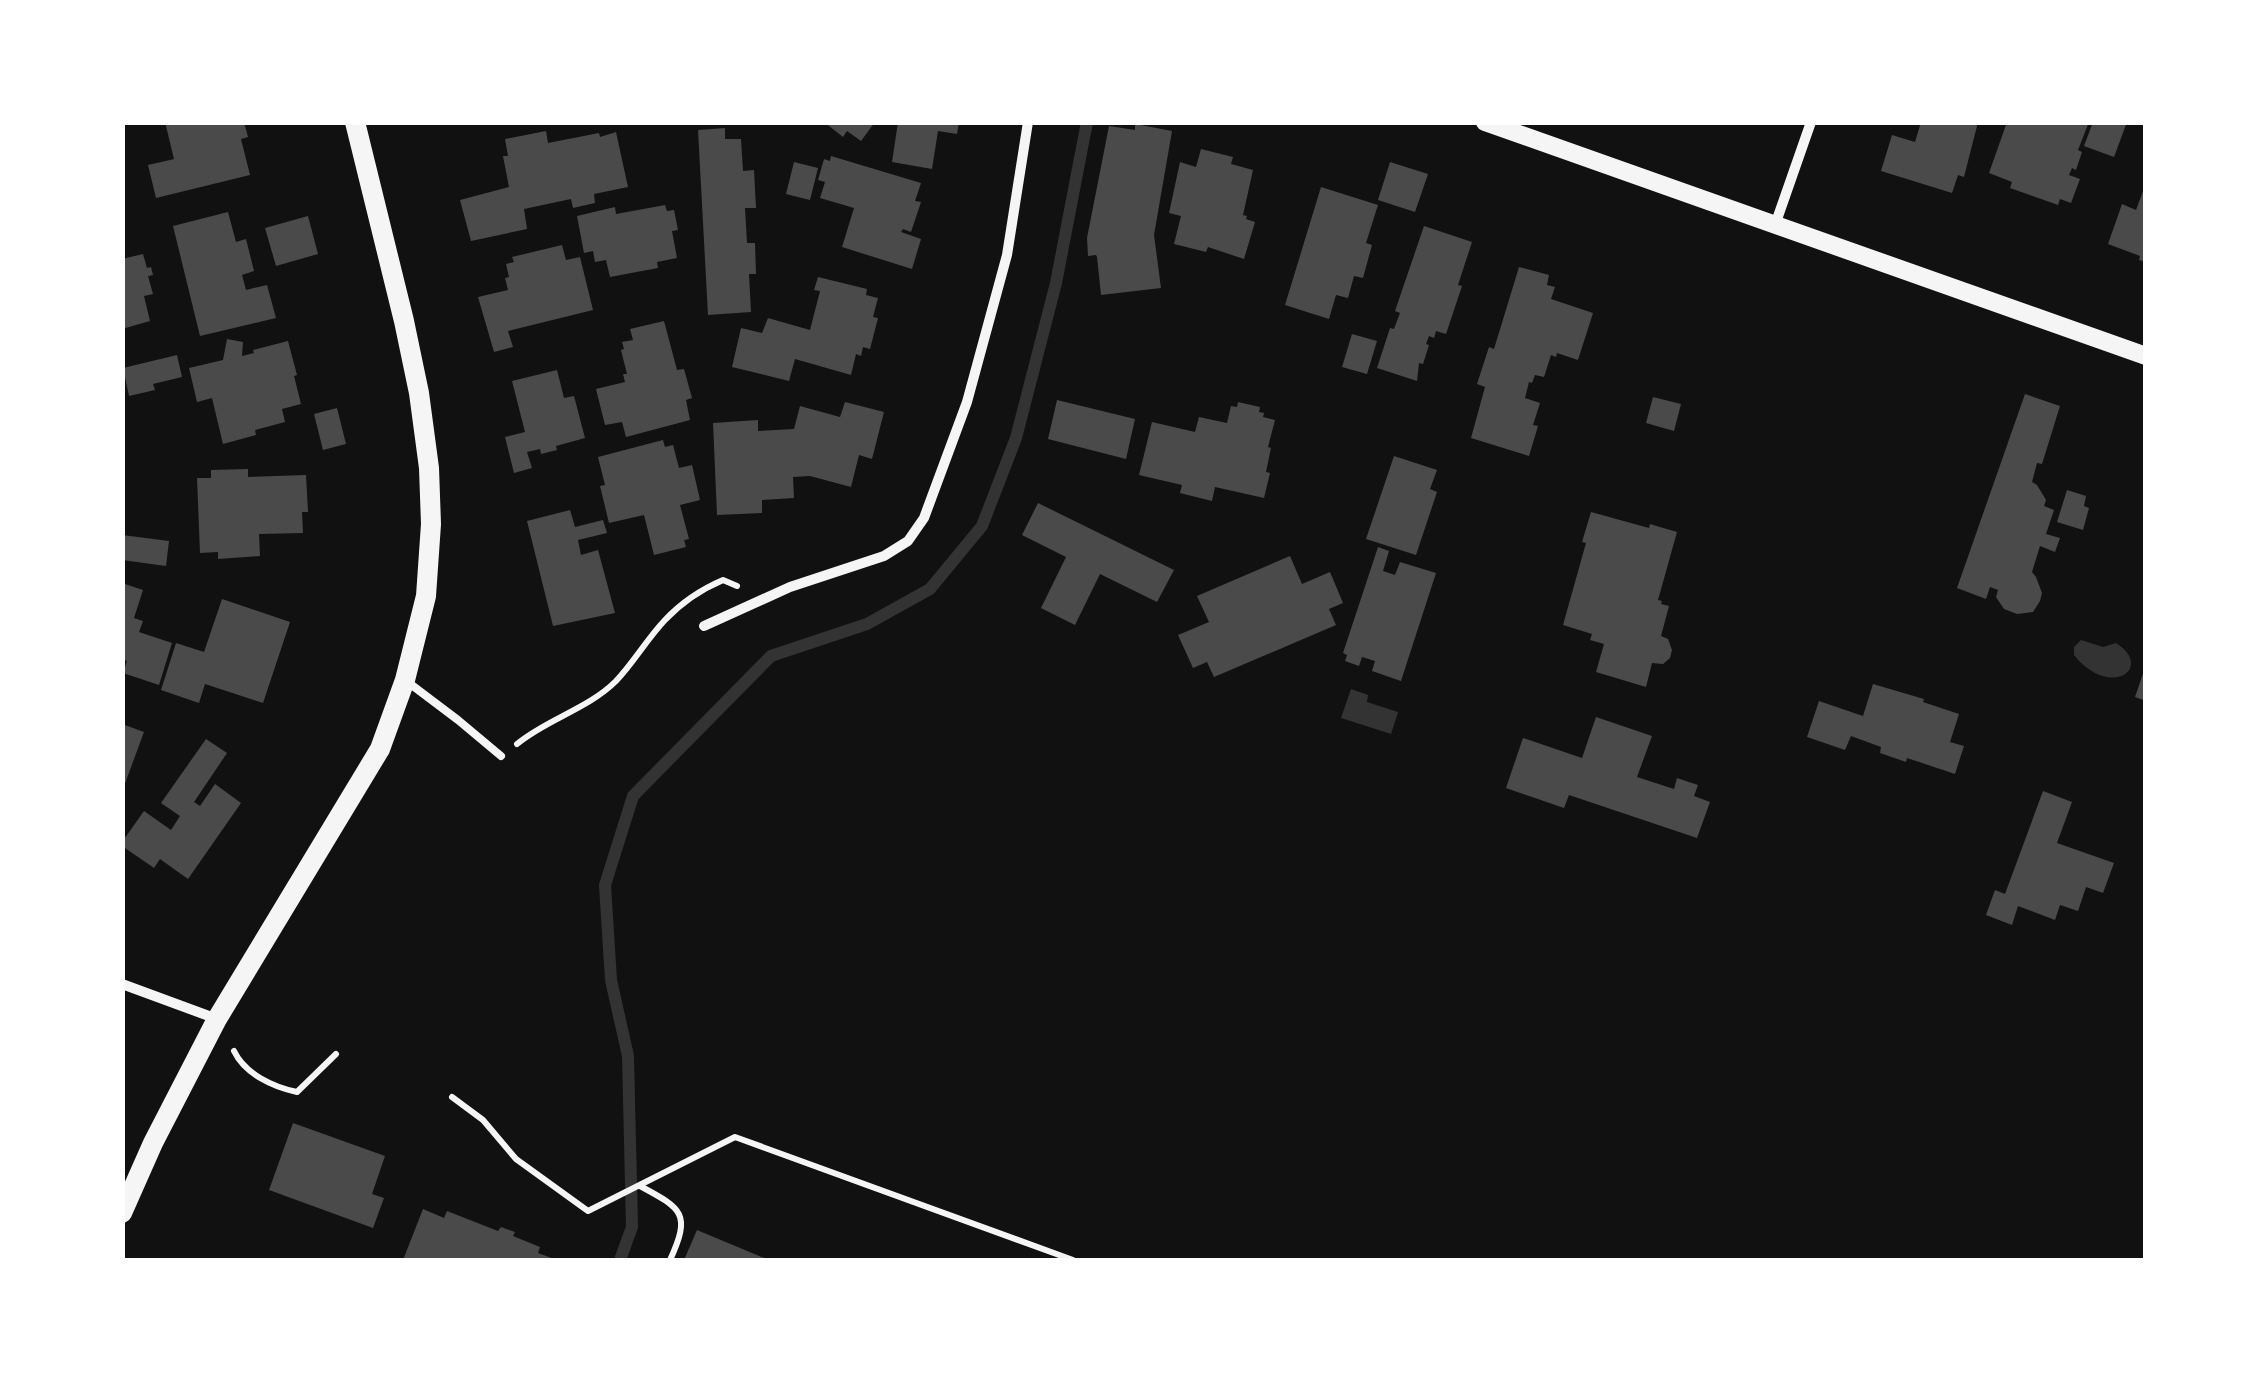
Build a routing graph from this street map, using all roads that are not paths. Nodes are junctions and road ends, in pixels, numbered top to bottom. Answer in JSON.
{"nodes":[{"id":1,"x":355,"y":122,"type":"edge"},
{"id":2,"x":1028,"y":122,"type":"edge"},
{"id":3,"x":1484,"y":122,"type":"edge"},
{"id":4,"x":1811,"y":122,"type":"edge"},
{"id":5,"x":1774,"y":226,"type":"junction"},
{"id":6,"x":2146,"y":356,"type":"edge"},
{"id":7,"x":704,"y":626,"type":"dead end"},
{"id":8,"x":406,"y":680,"type":"junction"},
{"id":9,"x":501,"y":756,"type":"dead end"},
{"id":10,"x":122,"y":984,"type":"edge"},
{"id":11,"x":217,"y":1019,"type":"junction"},
{"id":12,"x":122,"y":1213,"type":"edge"}],
"edges":[{"from":1,"to":8,"type":"main road"},
{"from":2,"to":7,"type":"street"},
{"from":3,"to":5,"type":"street"},
{"from":4,"to":5,"type":"street"},
{"from":5,"to":6,"type":"street"},
{"from":8,"to":9,"type":"lane"},
{"from":8,"to":11,"type":"main road"},
{"from":10,"to":11,"type":"street"},
{"from":11,"to":12,"type":"main road"}]}
